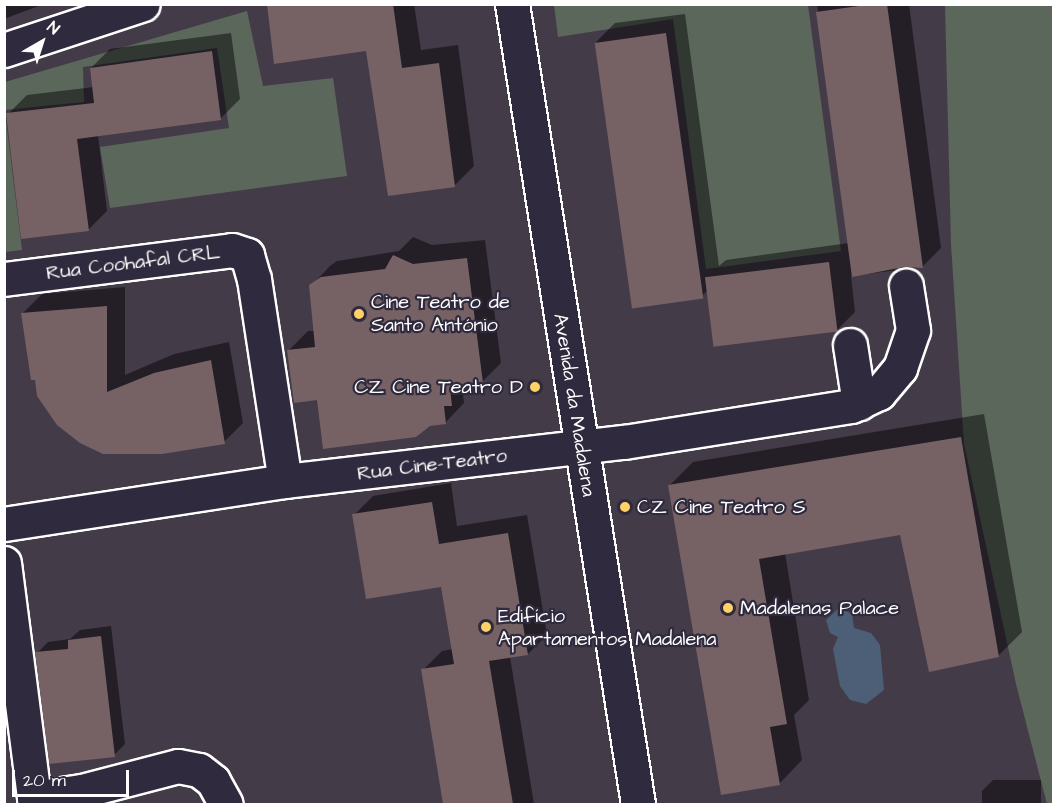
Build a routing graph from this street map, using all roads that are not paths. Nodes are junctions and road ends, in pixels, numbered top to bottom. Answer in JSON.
{"nodes":[{"id":1,"x":143,"y":4,"type":"edge"},
{"id":2,"x":512,"y":4,"type":"edge"},
{"id":3,"x":4,"y":50,"type":"edge"},
{"id":4,"x":4,"y":279,"type":"edge"},
{"id":5,"x":906,"y":286,"type":"dead end"},
{"id":6,"x":850,"y":345,"type":"dead end"},
{"id":7,"x":859,"y":403,"type":"junction"},
{"id":8,"x":580,"y":447,"type":"junction"},
{"id":9,"x":285,"y":481,"type":"junction"},
{"id":10,"x":4,"y":524,"type":"edge"},
{"id":11,"x":4,"y":563,"type":"edge"},
{"id":12,"x":34,"y":801,"type":"edge"},
{"id":13,"x":226,"y":804,"type":"edge"},
{"id":14,"x":638,"y":804,"type":"edge"}],
"edges":[{"from":1,"to":3,"type":"street"},
{"from":2,"to":8,"type":"street","name":"Avenida da Madalena"},
{"from":4,"to":9,"type":"street","name":"Rua Coohafal CRL"},
{"from":5,"to":7,"type":"street","name":"Rua Cine-Teatro"},
{"from":6,"to":7,"type":"street"},
{"from":7,"to":8,"type":"street","name":"Rua Cine-Teatro"},
{"from":8,"to":9,"type":"street","name":"Rua Cine-Teatro"},
{"from":8,"to":14,"type":"street","name":"Avenida da Madalena"},
{"from":9,"to":10,"type":"street","name":"Rua Cine-Teatro"},
{"from":11,"to":12,"type":"street"},
{"from":12,"to":13,"type":"street"}]}
